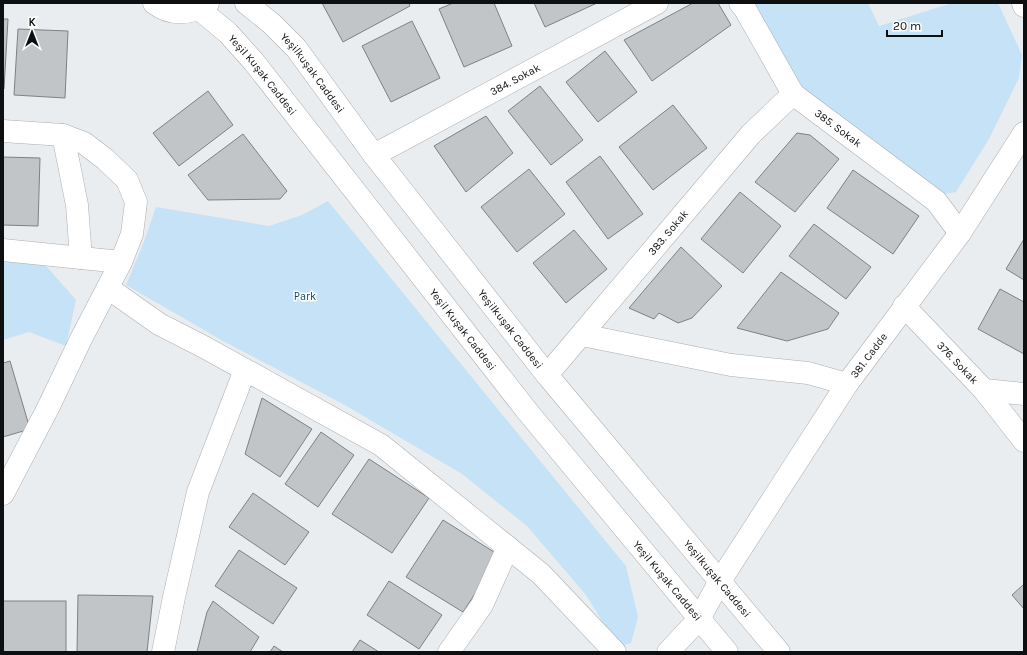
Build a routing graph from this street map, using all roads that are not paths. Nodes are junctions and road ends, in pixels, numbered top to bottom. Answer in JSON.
{"nodes":[{"id":1,"x":154,"y":3,"type":"edge"},
{"id":2,"x":246,"y":3,"type":"edge"},
{"id":3,"x":657,"y":3,"type":"edge"},
{"id":4,"x":740,"y":3,"type":"edge"},
{"id":5,"x":1023,"y":3,"type":"edge"},
{"id":6,"x":204,"y":6,"type":"edge"},
{"id":7,"x":1024,"y":6,"type":"edge"},
{"id":8,"x":793,"y":94,"type":"junction"},
{"id":9,"x":3,"y":131,"type":"edge"},
{"id":10,"x":1024,"y":133,"type":"edge"},
{"id":11,"x":62,"y":135,"type":"junction"},
{"id":12,"x":374,"y":155,"type":"junction"},
{"id":13,"x":960,"y":233,"type":"junction"},
{"id":14,"x":3,"y":250,"type":"edge"},
{"id":15,"x":81,"y":258,"type":"junction"},
{"id":16,"x":121,"y":262,"type":"junction"},
{"id":17,"x":108,"y":288,"type":"junction"},
{"id":18,"x":904,"y":306,"type":"junction"},
{"id":19,"x":582,"y":335,"type":"junction"},
{"id":20,"x":245,"y":370,"type":"junction"},
{"id":21,"x":547,"y":375,"type":"junction"},
{"id":22,"x":847,"y":384,"type":"junction"},
{"id":23,"x":984,"y":390,"type":"junction"},
{"id":24,"x":1024,"y":394,"type":"edge"},
{"id":25,"x":1024,"y":441,"type":"edge"},
{"id":26,"x":3,"y":494,"type":"edge"},
{"id":27,"x":508,"y":547,"type":"junction"},
{"id":28,"x":720,"y":581,"type":"junction"},
{"id":29,"x":699,"y":619,"type":"junction"},
{"id":30,"x":163,"y":652,"type":"edge"},
{"id":31,"x":449,"y":652,"type":"edge"},
{"id":32,"x":615,"y":652,"type":"edge"},
{"id":33,"x":668,"y":652,"type":"edge"},
{"id":34,"x":727,"y":652,"type":"edge"},
{"id":35,"x":779,"y":652,"type":"edge"}],
"edges":[{"from":1,"to":6,"type":"street"},
{"from":2,"to":12,"type":"street","name":"Yeşilkuşak Caddesi"},
{"from":3,"to":12,"type":"street","name":"384. Sokak"},
{"from":4,"to":8,"type":"street","name":"385. Sokak"},
{"from":5,"to":7,"type":"street"},
{"from":6,"to":29,"type":"street","name":"Yeşil Kuşak Caddesi"},
{"from":8,"to":13,"type":"street","name":"385. Sokak"},
{"from":8,"to":19,"type":"street","name":"383. Sokak"},
{"from":9,"to":11,"type":"street"},
{"from":10,"to":13,"type":"street","name":"381. Cadde"},
{"from":11,"to":15,"type":"street"},
{"from":11,"to":16,"type":"street"},
{"from":12,"to":21,"type":"street","name":"Yeşilkuşak Caddesi"},
{"from":13,"to":18,"type":"street","name":"381. Cadde"},
{"from":14,"to":15,"type":"street"},
{"from":15,"to":16,"type":"street"},
{"from":16,"to":17,"type":"street"},
{"from":17,"to":20,"type":"street"},
{"from":17,"to":26,"type":"street"},
{"from":18,"to":22,"type":"street","name":"381. Cadde"},
{"from":18,"to":23,"type":"street","name":"376. Sokak"},
{"from":19,"to":21,"type":"street","name":"383. Sokak"},
{"from":19,"to":22,"type":"street"},
{"from":20,"to":27,"type":"street"},
{"from":20,"to":30,"type":"street"},
{"from":21,"to":28,"type":"street","name":"Yeşilkuşak Caddesi"},
{"from":22,"to":28,"type":"street","name":"381. Cadde"},
{"from":23,"to":24,"type":"street","name":"376. Sokak"},
{"from":23,"to":25,"type":"street"},
{"from":27,"to":31,"type":"street"},
{"from":27,"to":32,"type":"street"},
{"from":28,"to":29,"type":"street","name":"381. Cadde"},
{"from":28,"to":35,"type":"street","name":"Yeşilkuşak Caddesi"},
{"from":29,"to":33,"type":"street","name":"381. Cadde"},
{"from":29,"to":34,"type":"street","name":"Yeşil Kuşak Caddesi"}]}
